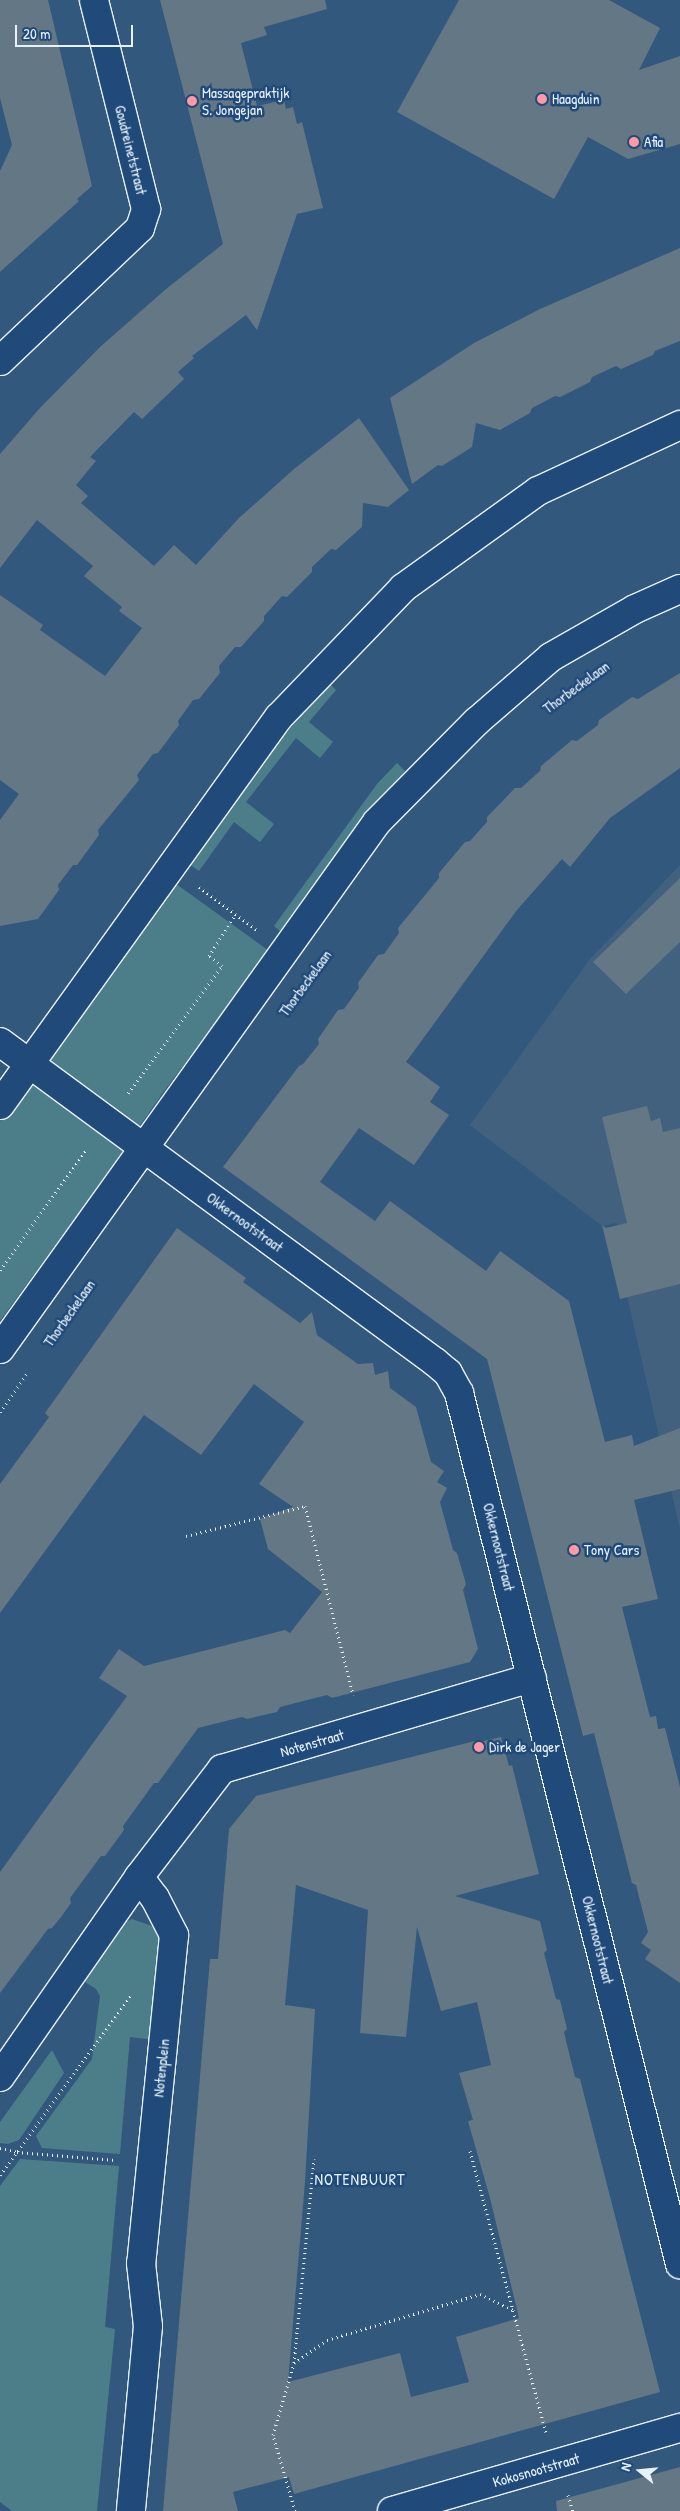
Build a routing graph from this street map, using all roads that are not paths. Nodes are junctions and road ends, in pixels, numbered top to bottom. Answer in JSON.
{"nodes":[{"id":1,"x":94,"y":0,"type":"edge"},
{"id":2,"x":0,"y":361,"type":"edge"},
{"id":3,"x":680,"y":425,"type":"edge"},
{"id":4,"x":680,"y":590,"type":"edge"},
{"id":5,"x":0,"y":1042,"type":"edge"},
{"id":6,"x":30,"y":1064,"type":"junction"},
{"id":7,"x":0,"y":1105,"type":"edge"},
{"id":8,"x":144,"y":1148,"type":"junction"},
{"id":9,"x":0,"y":1348,"type":"edge"},
{"id":10,"x":532,"y":1678,"type":"junction"},
{"id":11,"x":139,"y":1877,"type":"junction"},
{"id":12,"x":0,"y":2077,"type":"edge"},
{"id":13,"x":680,"y":2264,"type":"edge"},
{"id":14,"x":680,"y":2428,"type":"edge"},
{"id":15,"x":131,"y":2511,"type":"edge"},
{"id":16,"x":392,"y":2511,"type":"edge"}],
"edges":[{"from":1,"to":2,"type":"street","name":"Goudreinetstraat"},
{"from":3,"to":6,"type":"street"},
{"from":4,"to":8,"type":"street"},
{"from":5,"to":6,"type":"street","name":"Okkernootstraat"},
{"from":6,"to":7,"type":"street"},
{"from":6,"to":8,"type":"street","name":"Okkernootstraat"},
{"from":8,"to":9,"type":"street"},
{"from":8,"to":10,"type":"street","name":"Okkernootstraat"},
{"from":10,"to":11,"type":"street","name":"Notenstraat"},
{"from":10,"to":13,"type":"street","name":"Okkernootstraat"},
{"from":11,"to":12,"type":"street"},
{"from":11,"to":15,"type":"street","name":"Notenplein"},
{"from":14,"to":16,"type":"street","name":"Kokosnootstraat"}]}
